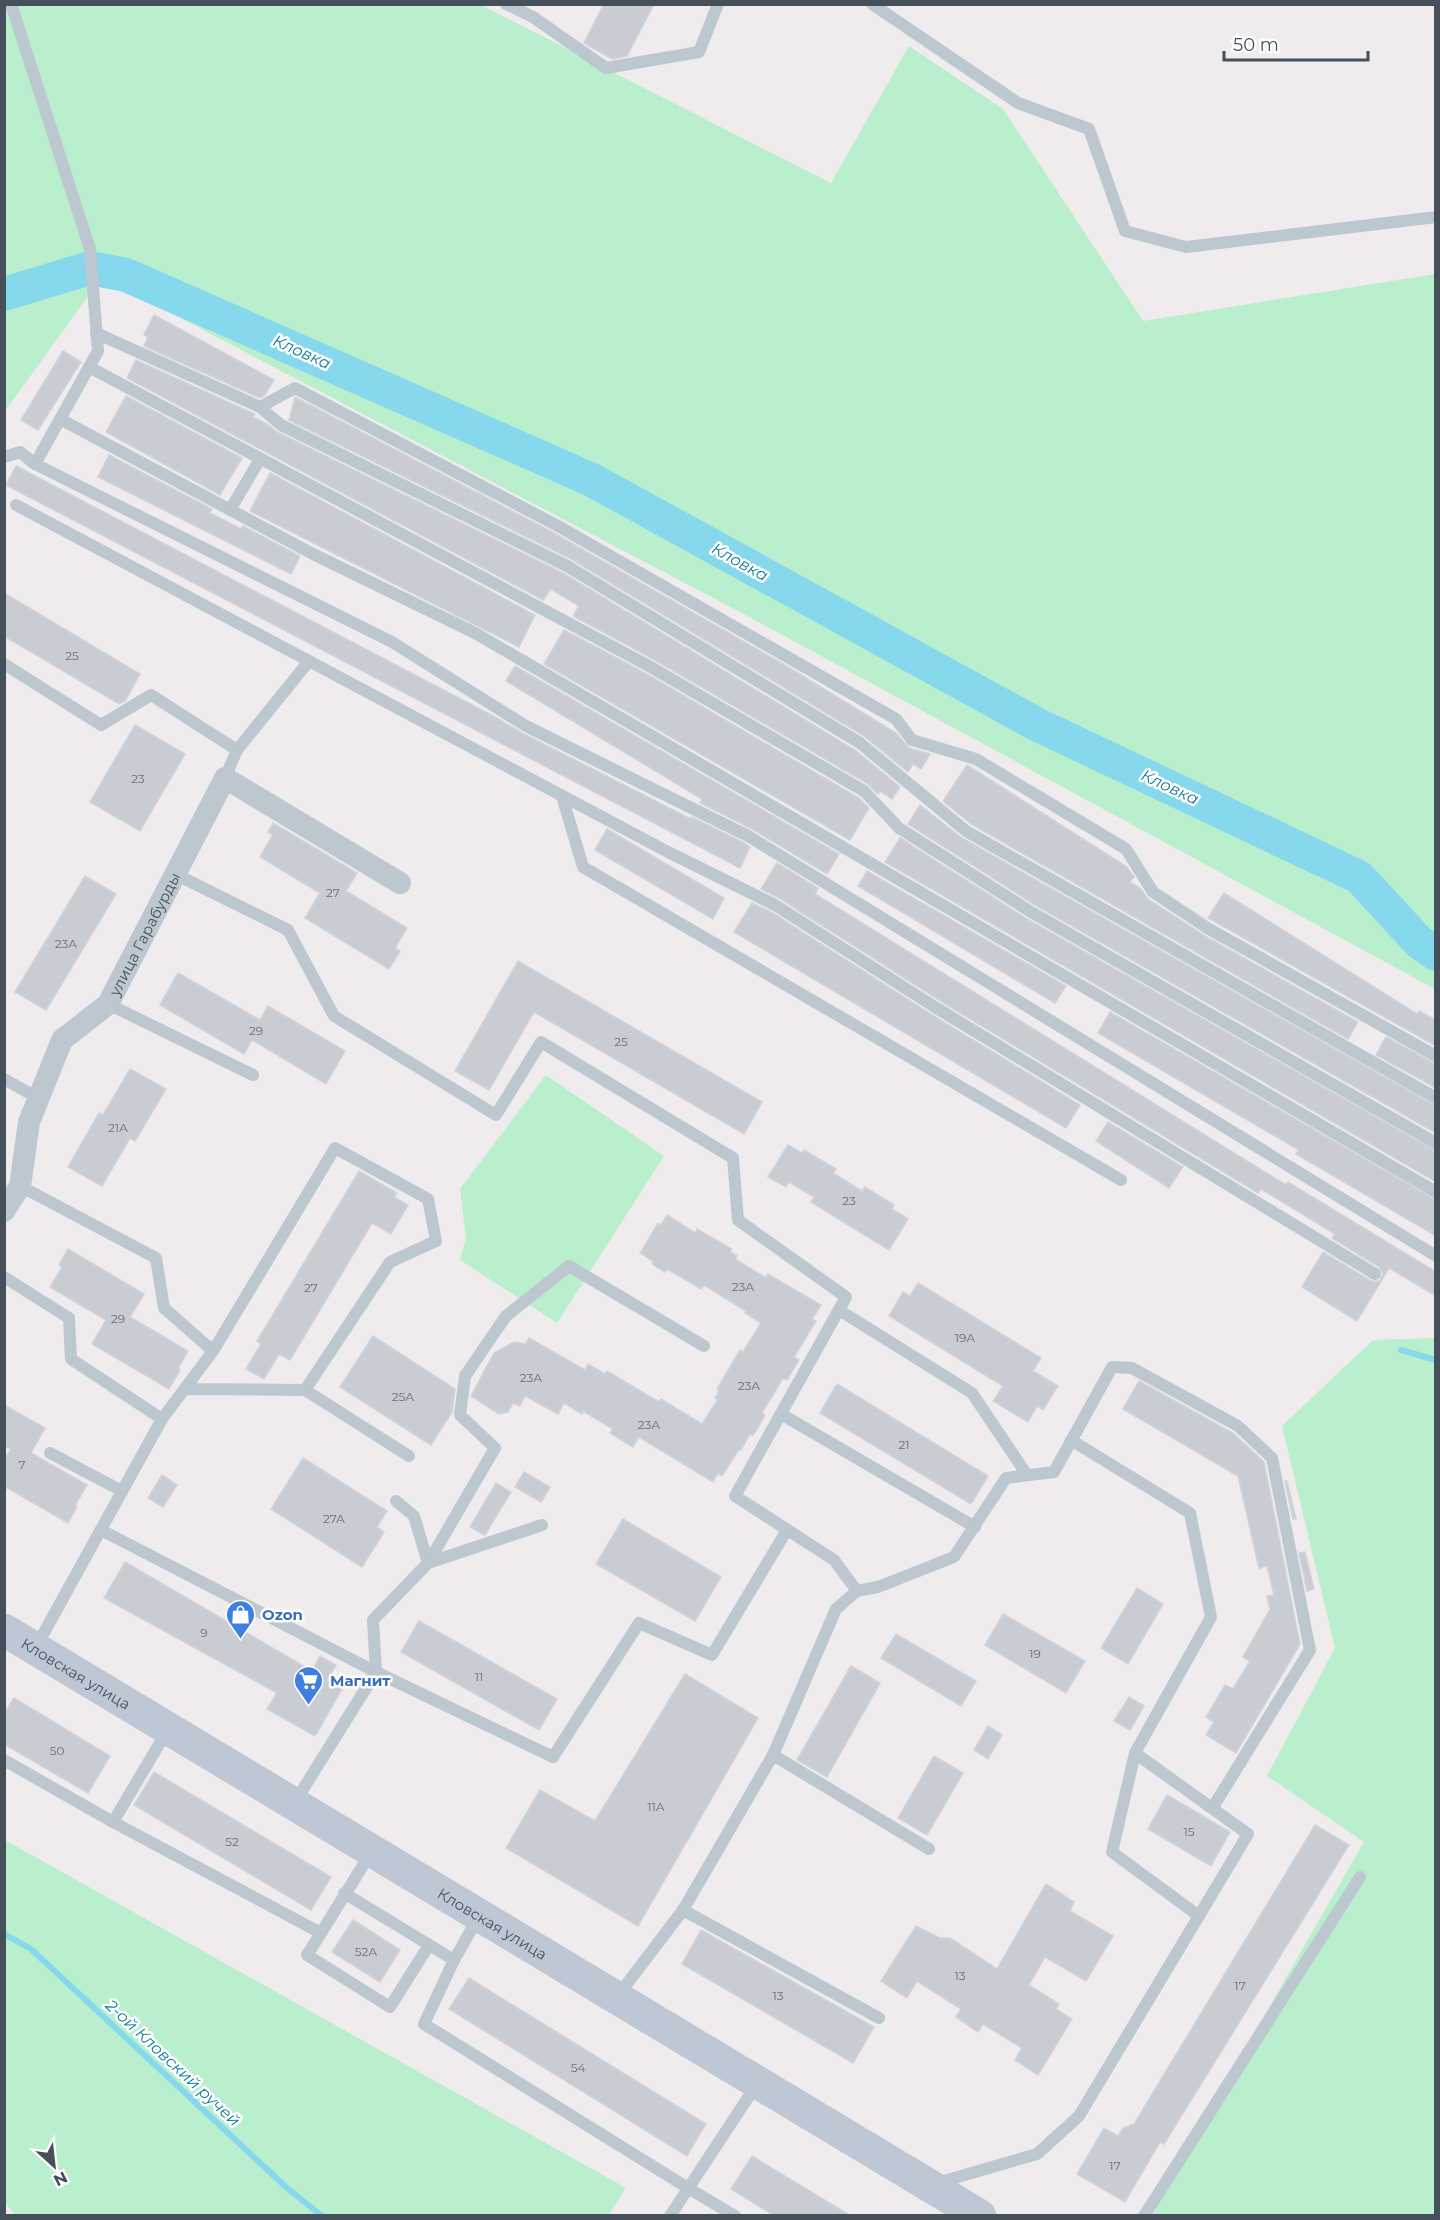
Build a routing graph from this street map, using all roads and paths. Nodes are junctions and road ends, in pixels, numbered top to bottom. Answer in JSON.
{"nodes":[{"id":1,"x":11,"y":4,"type":"edge"},
{"id":2,"x":506,"y":4,"type":"edge"},
{"id":3,"x":718,"y":4,"type":"edge"},
{"id":4,"x":872,"y":4,"type":"edge"},
{"id":5,"x":1436,"y":217,"type":"edge"},
{"id":6,"x":96,"y":332,"type":"junction"},
{"id":7,"x":89,"y":367,"type":"junction"},
{"id":8,"x":260,"y":406,"type":"junction"},
{"id":9,"x":60,"y":419,"type":"junction"},
{"id":10,"x":4,"y":457,"type":"edge"},
{"id":11,"x":260,"y":459,"type":"junction"},
{"id":12,"x":35,"y":464,"type":"junction"},
{"id":13,"x":16,"y":505,"type":"dead end"},
{"id":14,"x":230,"y":510,"type":"junction"},
{"id":15,"x":309,"y":661,"type":"junction"},
{"id":16,"x":4,"y":664,"type":"edge"},
{"id":17,"x":237,"y":750,"type":"junction"},
{"id":18,"x":225,"y":778,"type":"junction"},
{"id":19,"x":562,"y":796,"type":"junction"},
{"id":20,"x":175,"y":874,"type":"junction"},
{"id":21,"x":400,"y":883,"type":"dead end"},
{"id":22,"x":108,"y":1004,"type":"junction"},
{"id":23,"x":1436,"y":1056,"type":"edge"},
{"id":24,"x":253,"y":1076,"type":"dead end"},
{"id":25,"x":4,"y":1079,"type":"edge"},
{"id":26,"x":38,"y":1098,"type":"junction"},
{"id":27,"x":1436,"y":1098,"type":"edge"},
{"id":28,"x":1436,"y":1143,"type":"edge"},
{"id":29,"x":1121,"y":1180,"type":"dead end"},
{"id":30,"x":20,"y":1186,"type":"junction"},
{"id":31,"x":1436,"y":1192,"type":"edge"},
{"id":32,"x":4,"y":1211,"type":"edge"},
{"id":33,"x":1436,"y":1256,"type":"edge"},
{"id":34,"x":1375,"y":1274,"type":"dead end"},
{"id":35,"x":4,"y":1277,"type":"edge"},
{"id":36,"x":839,"y":1310,"type":"junction"},
{"id":37,"x":704,"y":1346,"type":"dead end"},
{"id":38,"x":213,"y":1351,"type":"junction"},
{"id":39,"x":185,"y":1389,"type":"junction"},
{"id":40,"x":305,"y":1390,"type":"junction"},
{"id":41,"x":781,"y":1414,"type":"junction"},
{"id":42,"x":162,"y":1419,"type":"junction"},
{"id":43,"x":1071,"y":1440,"type":"junction"},
{"id":44,"x":50,"y":1453,"type":"dead end"},
{"id":45,"x":409,"y":1456,"type":"dead end"},
{"id":46,"x":1027,"y":1475,"type":"junction"},
{"id":47,"x":122,"y":1491,"type":"junction"},
{"id":48,"x":396,"y":1501,"type":"dead end"},
{"id":49,"x":542,"y":1525,"type":"dead end"},
{"id":50,"x":975,"y":1527,"type":"junction"},
{"id":51,"x":101,"y":1530,"type":"junction"},
{"id":52,"x":787,"y":1530,"type":"junction"},
{"id":53,"x":428,"y":1563,"type":"junction"},
{"id":54,"x":857,"y":1591,"type":"junction"},
{"id":55,"x":15,"y":1639,"type":"edge"},
{"id":56,"x":376,"y":1672,"type":"junction"},
{"id":57,"x":169,"y":1728,"type":"junction"},
{"id":58,"x":1135,"y":1753,"type":"junction"},
{"id":59,"x":772,"y":1755,"type":"junction"},
{"id":60,"x":4,"y":1760,"type":"edge"},
{"id":61,"x":294,"y":1803,"type":"junction"},
{"id":62,"x":1213,"y":1807,"type":"junction"},
{"id":63,"x":113,"y":1822,"type":"junction"},
{"id":64,"x":372,"y":1850,"type":"junction"},
{"id":65,"x":929,"y":1850,"type":"dead end"},
{"id":66,"x":1360,"y":1877,"type":"dead end"},
{"id":67,"x":344,"y":1893,"type":"junction"},
{"id":68,"x":683,"y":1910,"type":"junction"},
{"id":69,"x":480,"y":1914,"type":"junction"},
{"id":70,"x":1199,"y":1916,"type":"junction"},
{"id":71,"x":321,"y":1933,"type":"junction"},
{"id":72,"x":429,"y":1944,"type":"junction"},
{"id":73,"x":454,"y":1960,"type":"junction"},
{"id":74,"x":617,"y":1997,"type":"junction"},
{"id":75,"x":879,"y":2018,"type":"dead end"},
{"id":76,"x":758,"y":2082,"type":"junction"},
{"id":77,"x":930,"y":2185,"type":"junction"},
{"id":78,"x":688,"y":2188,"type":"junction"},
{"id":79,"x":670,"y":2216,"type":"edge"},
{"id":80,"x":735,"y":2216,"type":"edge"},
{"id":81,"x":980,"y":2216,"type":"edge"},
{"id":82,"x":1144,"y":2216,"type":"edge"}],
"edges":[{"from":1,"to":6,"type":"lane"},
{"from":2,"to":3,"type":"lane"},
{"from":4,"to":5,"type":"lane"},
{"from":6,"to":7,"type":"lane"},
{"from":6,"to":8,"type":"lane"},
{"from":7,"to":9,"type":"lane"},
{"from":7,"to":11,"type":"lane"},
{"from":8,"to":23,"type":"lane"},
{"from":8,"to":27,"type":"lane"},
{"from":9,"to":12,"type":"lane"},
{"from":9,"to":14,"type":"lane"},
{"from":10,"to":12,"type":"lane"},
{"from":11,"to":14,"type":"lane"},
{"from":11,"to":28,"type":"lane"},
{"from":12,"to":33,"type":"lane"},
{"from":13,"to":15,"type":"lane"},
{"from":14,"to":31,"type":"lane"},
{"from":15,"to":17,"type":"lane"},
{"from":15,"to":19,"type":"lane"},
{"from":16,"to":17,"type":"lane"},
{"from":17,"to":18,"type":"lane"},
{"from":18,"to":20,"type":"street","name":"улица Гарабурды"},
{"from":18,"to":21,"type":"street"},
{"from":19,"to":29,"type":"lane"},
{"from":19,"to":34,"type":"lane"},
{"from":20,"to":22,"type":"street","name":"улица Гарабурды"},
{"from":20,"to":36,"type":"lane"},
{"from":22,"to":24,"type":"lane"},
{"from":22,"to":26,"type":"street","name":"улица Гарабурды"},
{"from":25,"to":26,"type":"lane"},
{"from":26,"to":30,"type":"street","name":"улица Гарабурды"},
{"from":30,"to":32,"type":"street","name":"улица Гарабурды"},
{"from":30,"to":38,"type":"lane"},
{"from":35,"to":42,"type":"lane"},
{"from":36,"to":41,"type":"lane"},
{"from":36,"to":46,"type":"lane"},
{"from":37,"to":53,"type":"lane"},
{"from":38,"to":39,"type":"lane"},
{"from":38,"to":40,"type":"lane"},
{"from":39,"to":40,"type":"lane"},
{"from":39,"to":42,"type":"lane"},
{"from":40,"to":45,"type":"lane"},
{"from":41,"to":50,"type":"lane"},
{"from":41,"to":52,"type":"lane"},
{"from":42,"to":47,"type":"lane"},
{"from":43,"to":46,"type":"lane"},
{"from":43,"to":58,"type":"lane"},
{"from":43,"to":62,"type":"lane"},
{"from":44,"to":47,"type":"lane"},
{"from":46,"to":50,"type":"lane"},
{"from":47,"to":51,"type":"lane"},
{"from":48,"to":53,"type":"lane"},
{"from":49,"to":53,"type":"lane"},
{"from":50,"to":54,"type":"lane"},
{"from":51,"to":55,"type":"lane"},
{"from":51,"to":56,"type":"lane"},
{"from":52,"to":54,"type":"lane"},
{"from":52,"to":56,"type":"lane"},
{"from":53,"to":56,"type":"lane"},
{"from":54,"to":59,"type":"lane"},
{"from":55,"to":57,"type":"street","name":"Кловская улица"},
{"from":56,"to":61,"type":"lane"},
{"from":57,"to":61,"type":"street","name":"Кловская улица"},
{"from":57,"to":63,"type":"lane"},
{"from":58,"to":62,"type":"lane"},
{"from":58,"to":70,"type":"lane"},
{"from":59,"to":65,"type":"lane"},
{"from":59,"to":68,"type":"lane"},
{"from":60,"to":63,"type":"lane"},
{"from":61,"to":64,"type":"street","name":"Кловская улица"},
{"from":62,"to":70,"type":"lane"},
{"from":63,"to":71,"type":"lane"},
{"from":64,"to":67,"type":"lane"},
{"from":64,"to":69,"type":"street","name":"Кловская улица"},
{"from":66,"to":82,"type":"lane"},
{"from":67,"to":71,"type":"lane"},
{"from":67,"to":72,"type":"lane"},
{"from":68,"to":74,"type":"lane"},
{"from":68,"to":75,"type":"lane"},
{"from":69,"to":73,"type":"lane"},
{"from":69,"to":74,"type":"street","name":"Кловская улица"},
{"from":70,"to":77,"type":"lane"},
{"from":71,"to":72,"type":"lane"},
{"from":72,"to":73,"type":"lane"},
{"from":73,"to":78,"type":"lane"},
{"from":74,"to":76,"type":"street","name":"Кловская улица"},
{"from":76,"to":77,"type":"street","name":"Кловская улица"},
{"from":76,"to":78,"type":"lane"},
{"from":77,"to":81,"type":"street","name":"Кловская улица"},
{"from":78,"to":79,"type":"lane"},
{"from":78,"to":80,"type":"lane"}]}
